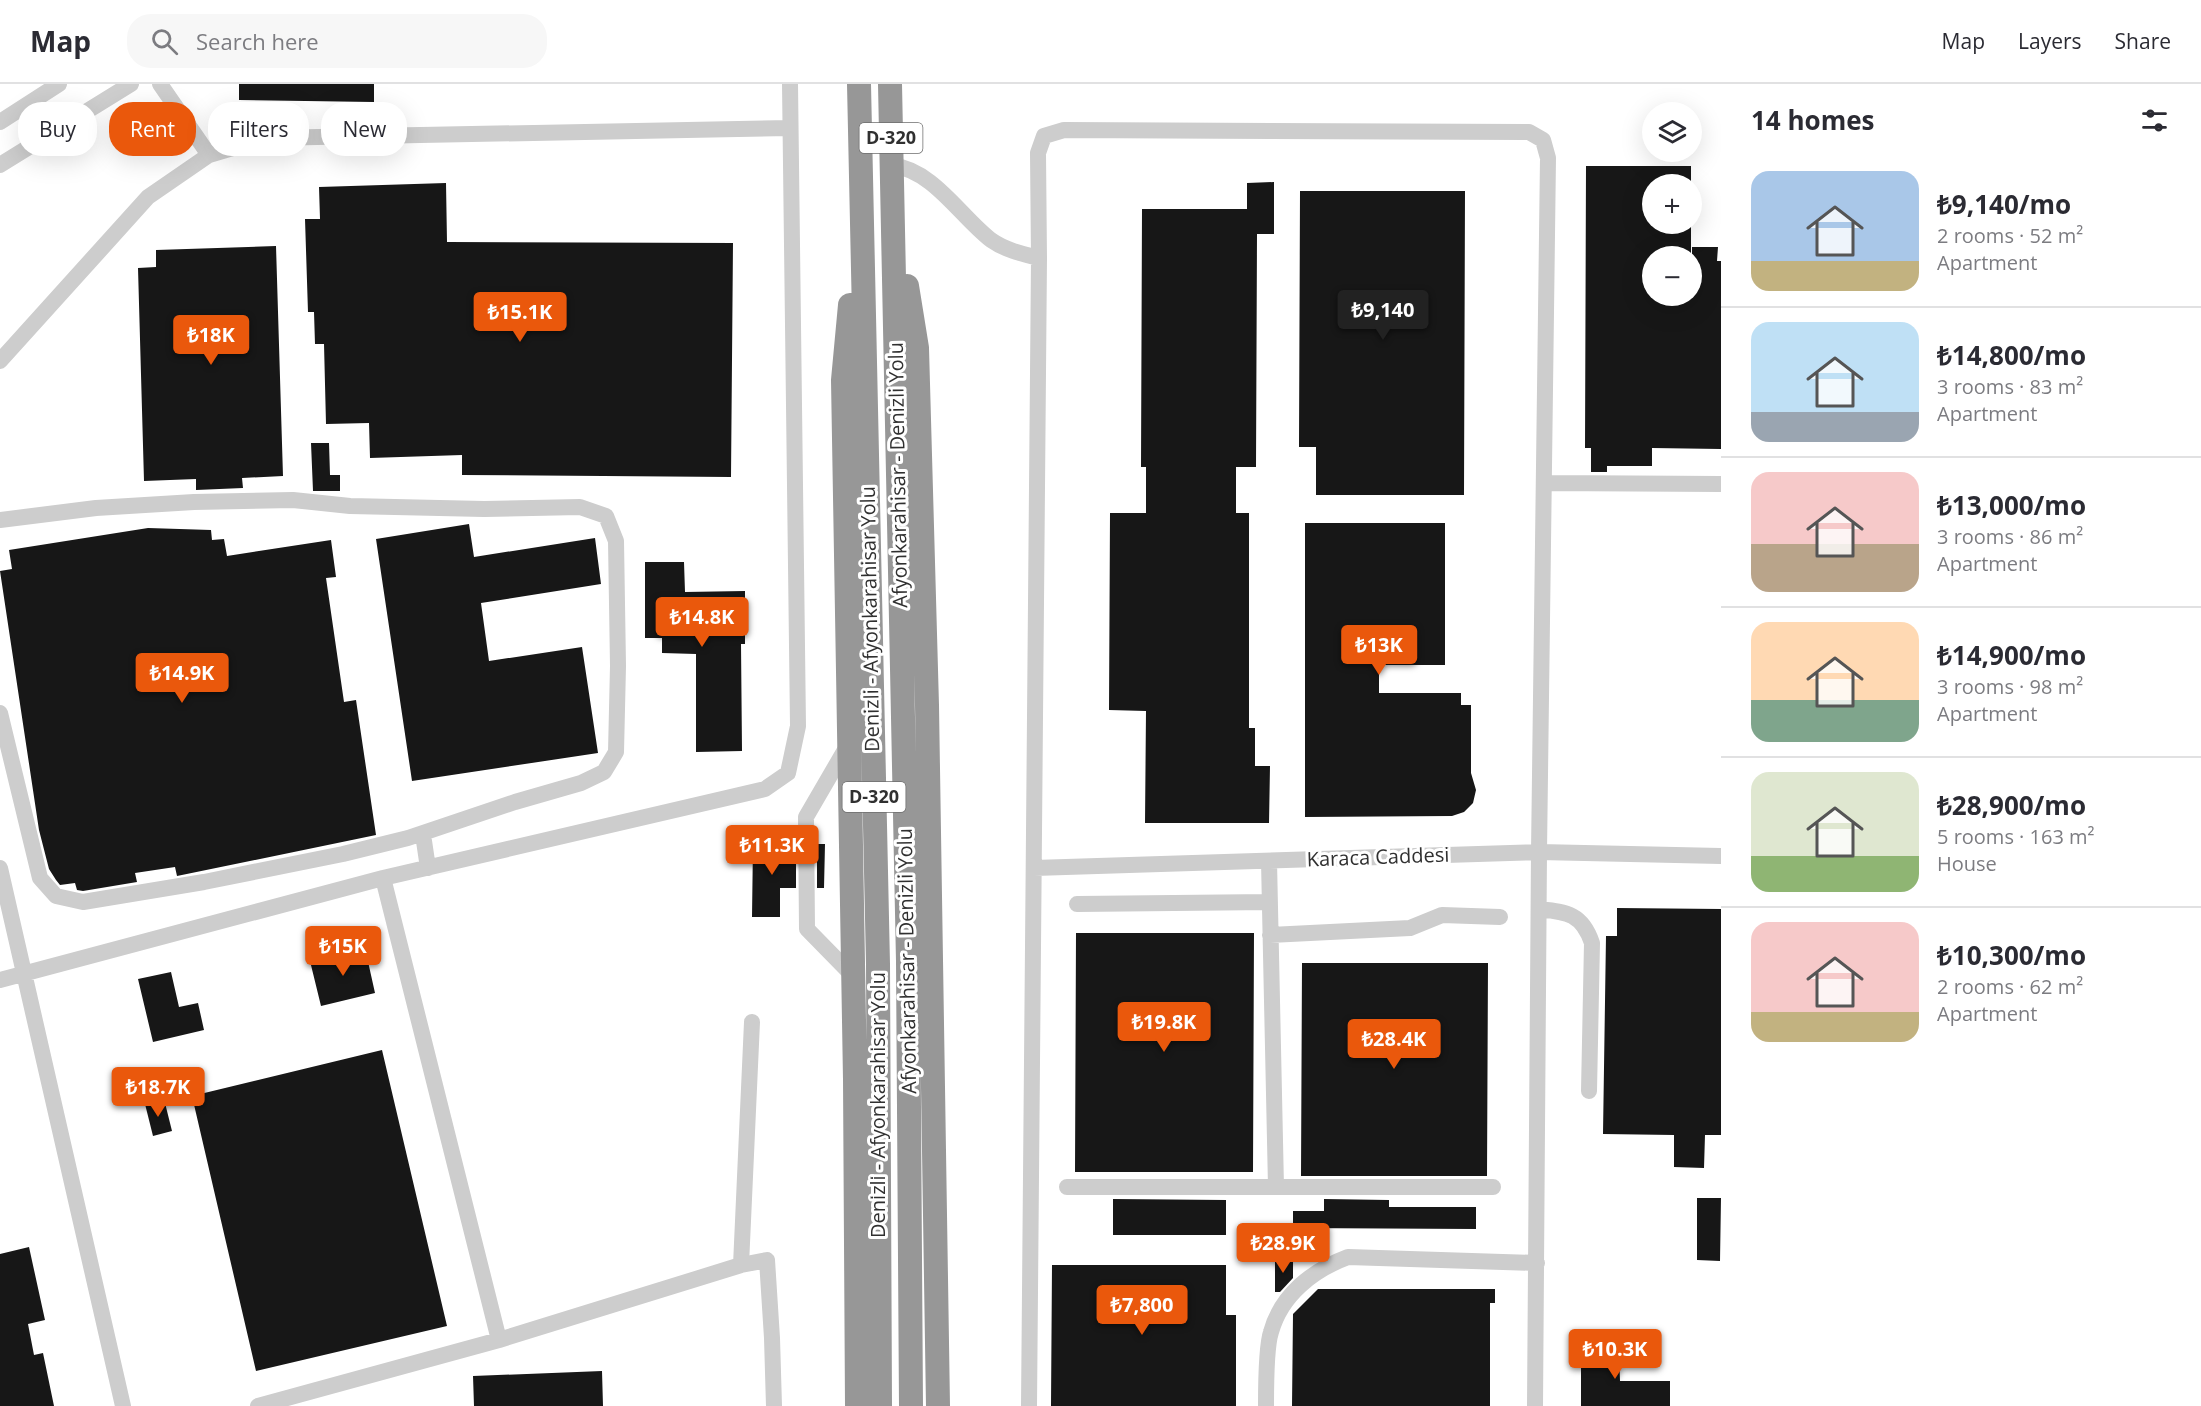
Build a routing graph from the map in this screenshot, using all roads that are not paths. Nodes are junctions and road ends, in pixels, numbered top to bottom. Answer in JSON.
{"nodes":[{"id":1,"x":59,"y":84,"type":"edge"},
{"id":2,"x":131,"y":84,"type":"edge"},
{"id":3,"x":160,"y":84,"type":"edge"},
{"id":4,"x":790,"y":84,"type":"edge"},
{"id":5,"x":859,"y":84,"type":"edge"},
{"id":6,"x":890,"y":84,"type":"edge"},
{"id":7,"x":0,"y":122,"type":"edge"},
{"id":8,"x":789,"y":128,"type":"junction"},
{"id":9,"x":309,"y":137,"type":"edge"},
{"id":10,"x":208,"y":154,"type":"edge"},
{"id":11,"x":208,"y":156,"type":"edge"},
{"id":12,"x":0,"y":165,"type":"edge"},
{"id":13,"x":892,"y":165,"type":"junction"},
{"id":14,"x":860,"y":189,"type":"junction"},
{"id":15,"x":892,"y":192,"type":"junction"},
{"id":16,"x":1039,"y":258,"type":"junction"},
{"id":17,"x":0,"y":361,"type":"edge"},
{"id":18,"x":1544,"y":483,"type":"junction"},
{"id":19,"x":1721,"y":484,"type":"edge"},
{"id":20,"x":0,"y":520,"type":"edge"},
{"id":21,"x":0,"y":713,"type":"edge"},
{"id":22,"x":849,"y":742,"type":"junction"},
{"id":23,"x":421,"y":834,"type":"junction"},
{"id":24,"x":1539,"y":852,"type":"junction"},
{"id":25,"x":1721,"y":856,"type":"edge"},
{"id":26,"x":1269,"y":861,"type":"junction"},
{"id":27,"x":0,"y":868,"type":"edge"},
{"id":28,"x":428,"y":868,"type":"junction"},
{"id":29,"x":1034,"y":868,"type":"junction"},
{"id":30,"x":383,"y":878,"type":"junction"},
{"id":31,"x":1270,"y":902,"type":"junction"},
{"id":32,"x":1077,"y":904,"type":"dead end"},
{"id":33,"x":1539,"y":909,"type":"junction"},
{"id":34,"x":1500,"y":917,"type":"dead end"},
{"id":35,"x":1270,"y":935,"type":"junction"},
{"id":36,"x":24,"y":974,"type":"junction"},
{"id":37,"x":854,"y":977,"type":"junction"},
{"id":38,"x":0,"y":980,"type":"edge"},
{"id":39,"x":752,"y":1022,"type":"dead end"},
{"id":40,"x":1589,"y":1091,"type":"dead end"},
{"id":41,"x":1493,"y":1186,"type":"dead end"},
{"id":42,"x":1067,"y":1187,"type":"dead end"},
{"id":43,"x":1276,"y":1187,"type":"junction"},
{"id":44,"x":1538,"y":1263,"type":"junction"},
{"id":45,"x":741,"y":1265,"type":"junction"},
{"id":46,"x":499,"y":1340,"type":"junction"},
{"id":47,"x":123,"y":1406,"type":"edge"},
{"id":48,"x":258,"y":1406,"type":"edge"},
{"id":49,"x":774,"y":1406,"type":"edge"},
{"id":50,"x":857,"y":1406,"type":"edge"},
{"id":51,"x":880,"y":1406,"type":"edge"},
{"id":52,"x":911,"y":1406,"type":"edge"},
{"id":53,"x":938,"y":1406,"type":"edge"},
{"id":54,"x":1029,"y":1406,"type":"edge"},
{"id":55,"x":1266,"y":1406,"type":"edge"},
{"id":56,"x":1535,"y":1406,"type":"edge"}],
"edges":[{"from":1,"to":7,"type":"street"},
{"from":2,"to":12,"type":"street"},
{"from":3,"to":10,"type":"street"},
{"from":4,"to":8,"type":"street"},
{"from":5,"to":14,"type":"highway","name":"Denizli - Afyonkarahisar Yolu","number":"D-320"},
{"from":6,"to":13,"type":"highway","number":"D-320"},
{"from":8,"to":9,"type":"street"},
{"from":8,"to":28,"type":"street"},
{"from":11,"to":17,"type":"street"},
{"from":13,"to":15,"type":"highway","number":"D-320"},
{"from":13,"to":16,"type":"street"},
{"from":14,"to":22,"type":"highway"},
{"from":14,"to":51,"type":"highway","name":"Denizli - Afyonkarahisar Yolu","number":"D-320"},
{"from":15,"to":52,"type":"highway","name":"Afyonkarahisar - Denizli Yolu","number":"D-320"},
{"from":15,"to":53,"type":"highway"},
{"from":16,"to":18,"type":"street"},
{"from":16,"to":29,"type":"street"},
{"from":18,"to":19,"type":"street"},
{"from":18,"to":24,"type":"street"},
{"from":20,"to":23,"type":"street"},
{"from":21,"to":23,"type":"street"},
{"from":22,"to":37,"type":"highway"},
{"from":22,"to":37,"type":"street"},
{"from":23,"to":28,"type":"street"},
{"from":24,"to":25,"type":"street","name":"Karaca Caddesi"},
{"from":24,"to":26,"type":"street","name":"Karaca Caddesi"},
{"from":24,"to":33,"type":"street"},
{"from":26,"to":29,"type":"street","name":"Karaca Caddesi"},
{"from":26,"to":31,"type":"street"},
{"from":27,"to":36,"type":"street"},
{"from":28,"to":30,"type":"street"},
{"from":29,"to":54,"type":"street"},
{"from":30,"to":36,"type":"street"},
{"from":30,"to":46,"type":"street"},
{"from":31,"to":32,"type":"street"},
{"from":31,"to":35,"type":"street"},
{"from":33,"to":40,"type":"street"},
{"from":33,"to":44,"type":"street"},
{"from":34,"to":35,"type":"street"},
{"from":35,"to":43,"type":"street"},
{"from":36,"to":38,"type":"street"},
{"from":36,"to":47,"type":"street"},
{"from":37,"to":50,"type":"highway"},
{"from":39,"to":45,"type":"street"},
{"from":41,"to":43,"type":"street"},
{"from":42,"to":43,"type":"street"},
{"from":44,"to":55,"type":"street"},
{"from":44,"to":56,"type":"street"},
{"from":45,"to":46,"type":"street"},
{"from":45,"to":49,"type":"street"},
{"from":46,"to":48,"type":"street"}]}
